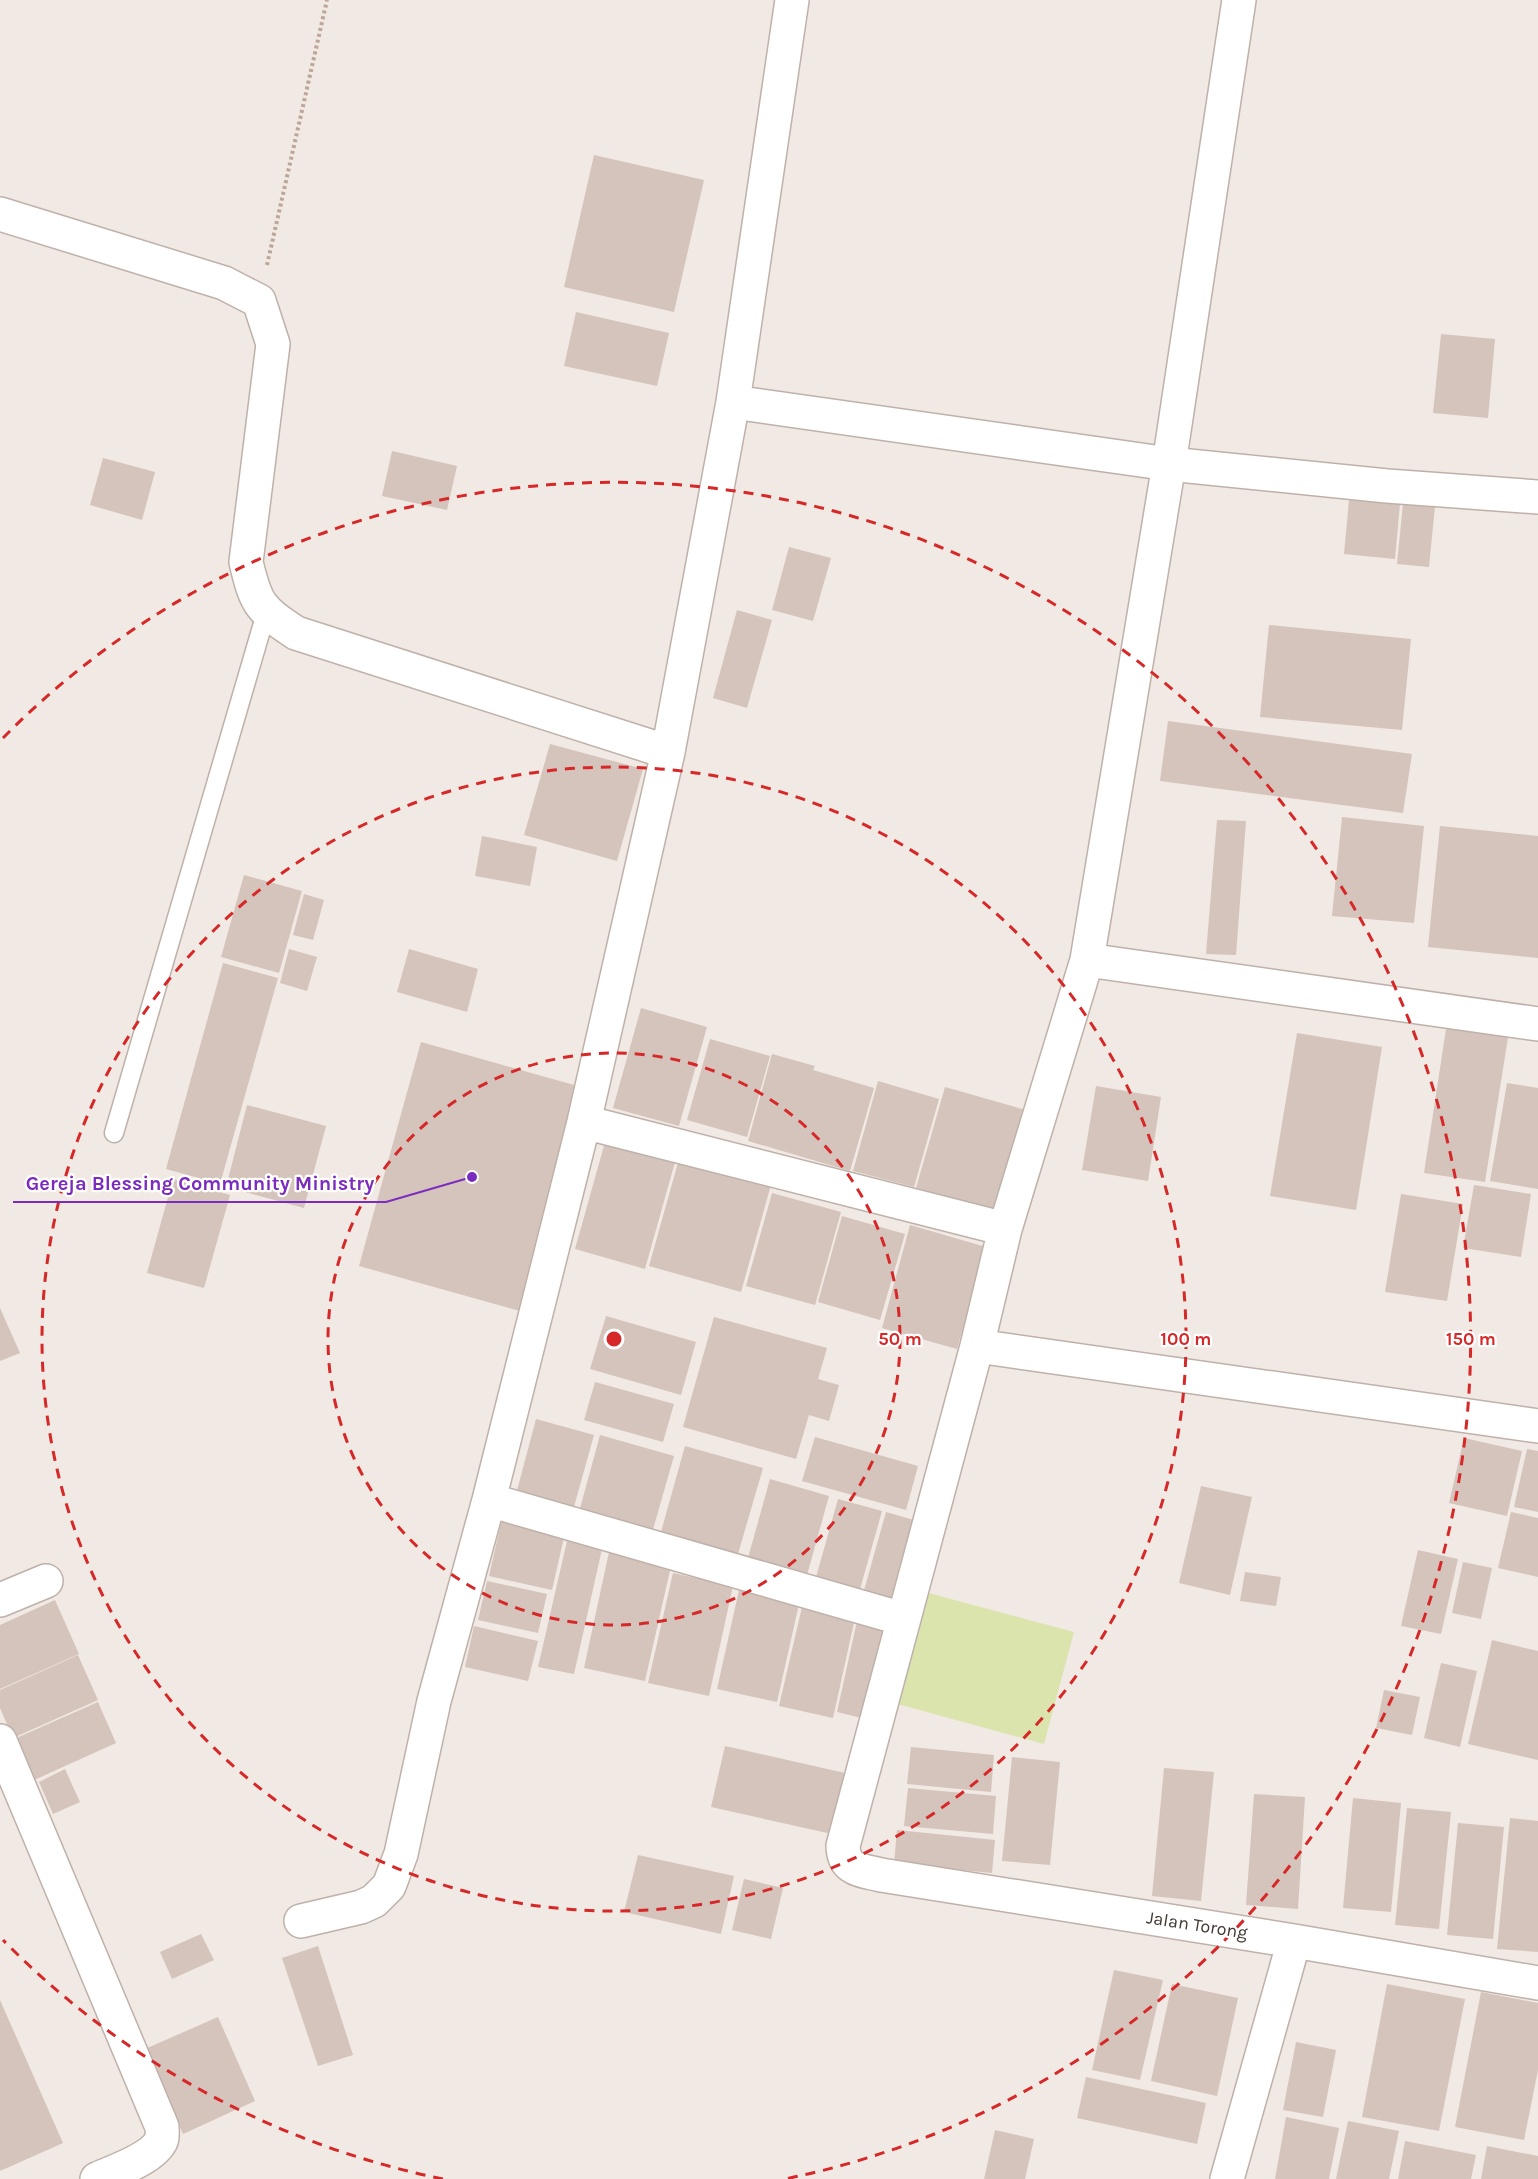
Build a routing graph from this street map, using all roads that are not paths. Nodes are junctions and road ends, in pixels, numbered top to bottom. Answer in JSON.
{"nodes":[{"id":1,"x":792,"y":0,"type":"edge"},
{"id":2,"x":1239,"y":0,"type":"edge"},
{"id":3,"x":0,"y":214,"type":"edge"},
{"id":4,"x":733,"y":402,"type":"junction"},
{"id":5,"x":1168,"y":464,"type":"junction"},
{"id":6,"x":1538,"y":497,"type":"edge"},
{"id":7,"x":266,"y":613,"type":"junction"},
{"id":8,"x":668,"y":752,"type":"junction"},
{"id":9,"x":1088,"y":960,"type":"junction"},
{"id":10,"x":1538,"y":1024,"type":"edge"},
{"id":11,"x":584,"y":1122,"type":"junction"},
{"id":12,"x":114,"y":1133,"type":"dead end"},
{"id":13,"x":1005,"y":1229,"type":"junction"},
{"id":14,"x":977,"y":1346,"type":"junction"},
{"id":15,"x":1538,"y":1426,"type":"edge"},
{"id":16,"x":489,"y":1500,"type":"junction"},
{"id":17,"x":46,"y":1581,"type":"dead end"},
{"id":18,"x":0,"y":1600,"type":"edge"},
{"id":19,"x":903,"y":1619,"type":"junction"},
{"id":20,"x":0,"y":1741,"type":"edge"},
{"id":21,"x":301,"y":1921,"type":"dead end"},
{"id":22,"x":1294,"y":1941,"type":"junction"},
{"id":23,"x":1538,"y":1983,"type":"edge"},
{"id":24,"x":97,"y":2179,"type":"edge"},
{"id":25,"x":1227,"y":2179,"type":"edge"}],
"edges":[{"from":1,"to":4,"type":"street"},
{"from":2,"to":5,"type":"street"},
{"from":3,"to":7,"type":"street"},
{"from":4,"to":5,"type":"street"},
{"from":4,"to":8,"type":"street"},
{"from":5,"to":6,"type":"street"},
{"from":5,"to":9,"type":"street"},
{"from":7,"to":8,"type":"street"},
{"from":7,"to":12,"type":"lane"},
{"from":8,"to":11,"type":"street"},
{"from":9,"to":10,"type":"street"},
{"from":9,"to":13,"type":"street"},
{"from":11,"to":13,"type":"street"},
{"from":11,"to":16,"type":"street"},
{"from":13,"to":14,"type":"street"},
{"from":14,"to":15,"type":"street"},
{"from":14,"to":19,"type":"street"},
{"from":16,"to":19,"type":"street"},
{"from":16,"to":21,"type":"street"},
{"from":17,"to":18,"type":"street"},
{"from":19,"to":22,"type":"street","name":"Jalan Torong"},
{"from":20,"to":24,"type":"street"},
{"from":22,"to":23,"type":"street","name":"Jalan Torong"},
{"from":22,"to":25,"type":"street"}]}
